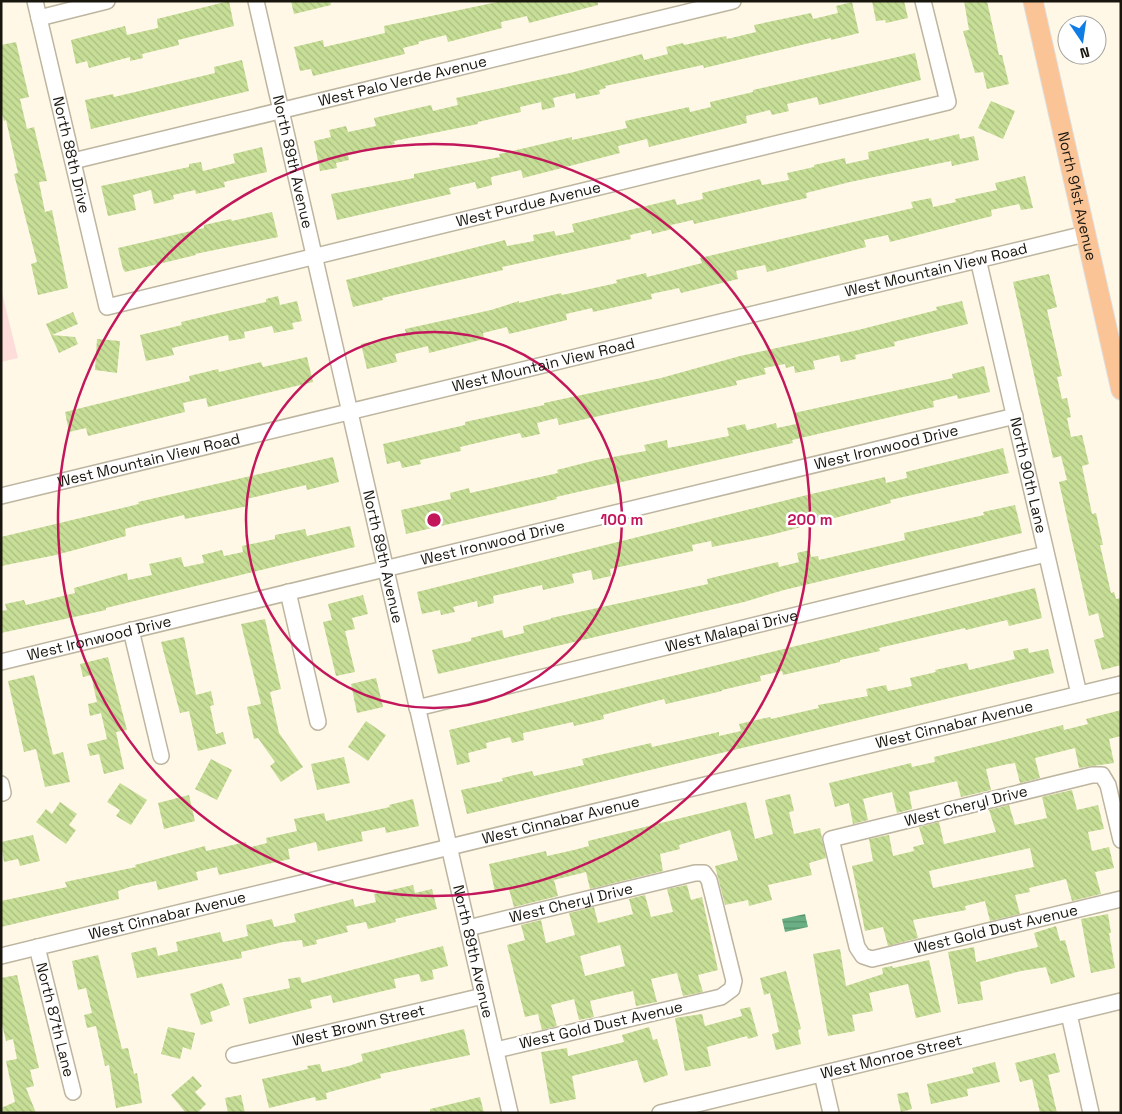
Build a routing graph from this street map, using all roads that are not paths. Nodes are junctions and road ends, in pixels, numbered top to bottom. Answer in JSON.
{"nodes":[{"id":1,"x":35,"y":1,"type":"edge"},
{"id":2,"x":107,"y":1,"type":"edge"},
{"id":3,"x":256,"y":1,"type":"edge"},
{"id":4,"x":733,"y":1,"type":"edge"},
{"id":5,"x":923,"y":1,"type":"edge"},
{"id":6,"x":1032,"y":1,"type":"edge"},
{"id":7,"x":39,"y":18,"type":"junction"},
{"id":8,"x":280,"y":111,"type":"junction"},
{"id":9,"x":73,"y":161,"type":"junction"},
{"id":10,"x":1085,"y":234,"type":"junction"},
{"id":11,"x":315,"y":257,"type":"junction"},
{"id":12,"x":978,"y":259,"type":"junction"},
{"id":13,"x":107,"y":307,"type":"joint"},
{"id":14,"x":1121,"y":390,"type":"edge"},
{"id":15,"x":350,"y":410,"type":"junction"},
{"id":16,"x":1015,"y":416,"type":"junction"},
{"id":17,"x":1,"y":496,"type":"edge"},
{"id":18,"x":1046,"y":554,"type":"junction"},
{"id":19,"x":386,"y":568,"type":"junction"},
{"id":20,"x":288,"y":592,"type":"junction"},
{"id":21,"x":131,"y":630,"type":"junction"},
{"id":22,"x":1,"y":662,"type":"edge"},
{"id":23,"x":1121,"y":684,"type":"edge"},
{"id":24,"x":1079,"y":694,"type":"junction"},
{"id":25,"x":417,"y":708,"type":"junction"},
{"id":26,"x":318,"y":722,"type":"dead end"},
{"id":27,"x":161,"y":756,"type":"dead end"},
{"id":28,"x":1121,"y":840,"type":"edge"},
{"id":29,"x":449,"y":848,"type":"junction"},
{"id":30,"x":1121,"y":899,"type":"edge"},
{"id":31,"x":468,"y":928,"type":"junction"},
{"id":32,"x":37,"y":947,"type":"junction"},
{"id":33,"x":1,"y":956,"type":"edge"},
{"id":34,"x":872,"y":959,"type":"joint"},
{"id":35,"x":732,"y":989,"type":"joint"},
{"id":36,"x":483,"y":996,"type":"junction"},
{"id":37,"x":1121,"y":1001,"type":"edge"},
{"id":38,"x":1069,"y":1014,"type":"junction"},
{"id":39,"x":496,"y":1050,"type":"junction"},
{"id":40,"x":234,"y":1055,"type":"dead end"},
{"id":41,"x":822,"y":1074,"type":"junction"},
{"id":42,"x":73,"y":1092,"type":"dead end"},
{"id":43,"x":510,"y":1113,"type":"edge"},
{"id":44,"x":660,"y":1113,"type":"edge"},
{"id":45,"x":831,"y":1113,"type":"edge"},
{"id":46,"x":1091,"y":1113,"type":"edge"}],
"edges":[{"from":1,"to":7,"type":"street","name":"North 88th Drive"},
{"from":2,"to":7,"type":"street"},
{"from":3,"to":8,"type":"street","name":"North 89th Avenue"},
{"from":4,"to":8,"type":"street","name":"West Palo Verde Avenue"},
{"from":5,"to":11,"type":"street","name":"West Purdue Avenue"},
{"from":6,"to":10,"type":"main road","name":"North 91st Avenue"},
{"from":7,"to":9,"type":"street","name":"North 88th Drive"},
{"from":8,"to":9,"type":"street","name":"West Palo Verde Avenue"},
{"from":8,"to":11,"type":"street","name":"North 89th Avenue"},
{"from":9,"to":13,"type":"street","name":"North 88th Drive"},
{"from":10,"to":12,"type":"street","name":"West Mountain View Road"},
{"from":10,"to":14,"type":"main road","name":"North 91st Avenue"},
{"from":11,"to":13,"type":"street","name":"West Purdue Avenue"},
{"from":11,"to":15,"type":"street","name":"North 89th Avenue"},
{"from":12,"to":15,"type":"street","name":"West Mountain View Road"},
{"from":12,"to":16,"type":"street","name":"North 90th Lane"},
{"from":15,"to":17,"type":"street","name":"West Mountain View Road"},
{"from":15,"to":19,"type":"street","name":"North 89th Avenue"},
{"from":16,"to":18,"type":"street","name":"North 90th Lane"},
{"from":16,"to":19,"type":"street","name":"West Ironwood Drive"},
{"from":18,"to":24,"type":"street","name":"North 90th Lane"},
{"from":18,"to":25,"type":"street","name":"West Malapai Drive"},
{"from":19,"to":20,"type":"street","name":"West Ironwood Drive"},
{"from":19,"to":25,"type":"street","name":"North 89th Avenue"},
{"from":20,"to":21,"type":"street","name":"West Ironwood Drive"},
{"from":20,"to":26,"type":"street"},
{"from":21,"to":22,"type":"street","name":"West Ironwood Drive"},
{"from":21,"to":27,"type":"street"},
{"from":23,"to":24,"type":"street","name":"West Cinnabar Avenue"},
{"from":24,"to":29,"type":"street","name":"West Cinnabar Avenue"},
{"from":25,"to":29,"type":"street","name":"North 89th Avenue"},
{"from":28,"to":34,"type":"street","name":"West Cheryl Drive"},
{"from":29,"to":31,"type":"street","name":"North 89th Avenue"},
{"from":29,"to":32,"type":"street","name":"West Cinnabar Avenue"},
{"from":30,"to":34,"type":"street","name":"West Gold Dust Avenue"},
{"from":31,"to":35,"type":"street","name":"West Cheryl Drive"},
{"from":31,"to":36,"type":"street","name":"North 89th Avenue"},
{"from":32,"to":33,"type":"street","name":"West Cinnabar Avenue"},
{"from":32,"to":42,"type":"street","name":"North 87th Lane"},
{"from":35,"to":39,"type":"street","name":"West Gold Dust Avenue"},
{"from":36,"to":39,"type":"street","name":"North 89th Avenue"},
{"from":36,"to":40,"type":"street","name":"West Brown Street"},
{"from":37,"to":38,"type":"street","name":"West Monroe Street"},
{"from":38,"to":41,"type":"street","name":"West Monroe Street"},
{"from":38,"to":46,"type":"street"},
{"from":39,"to":43,"type":"street","name":"North 89th Avenue"},
{"from":41,"to":44,"type":"street","name":"West Monroe Street"},
{"from":41,"to":45,"type":"street"}]}
